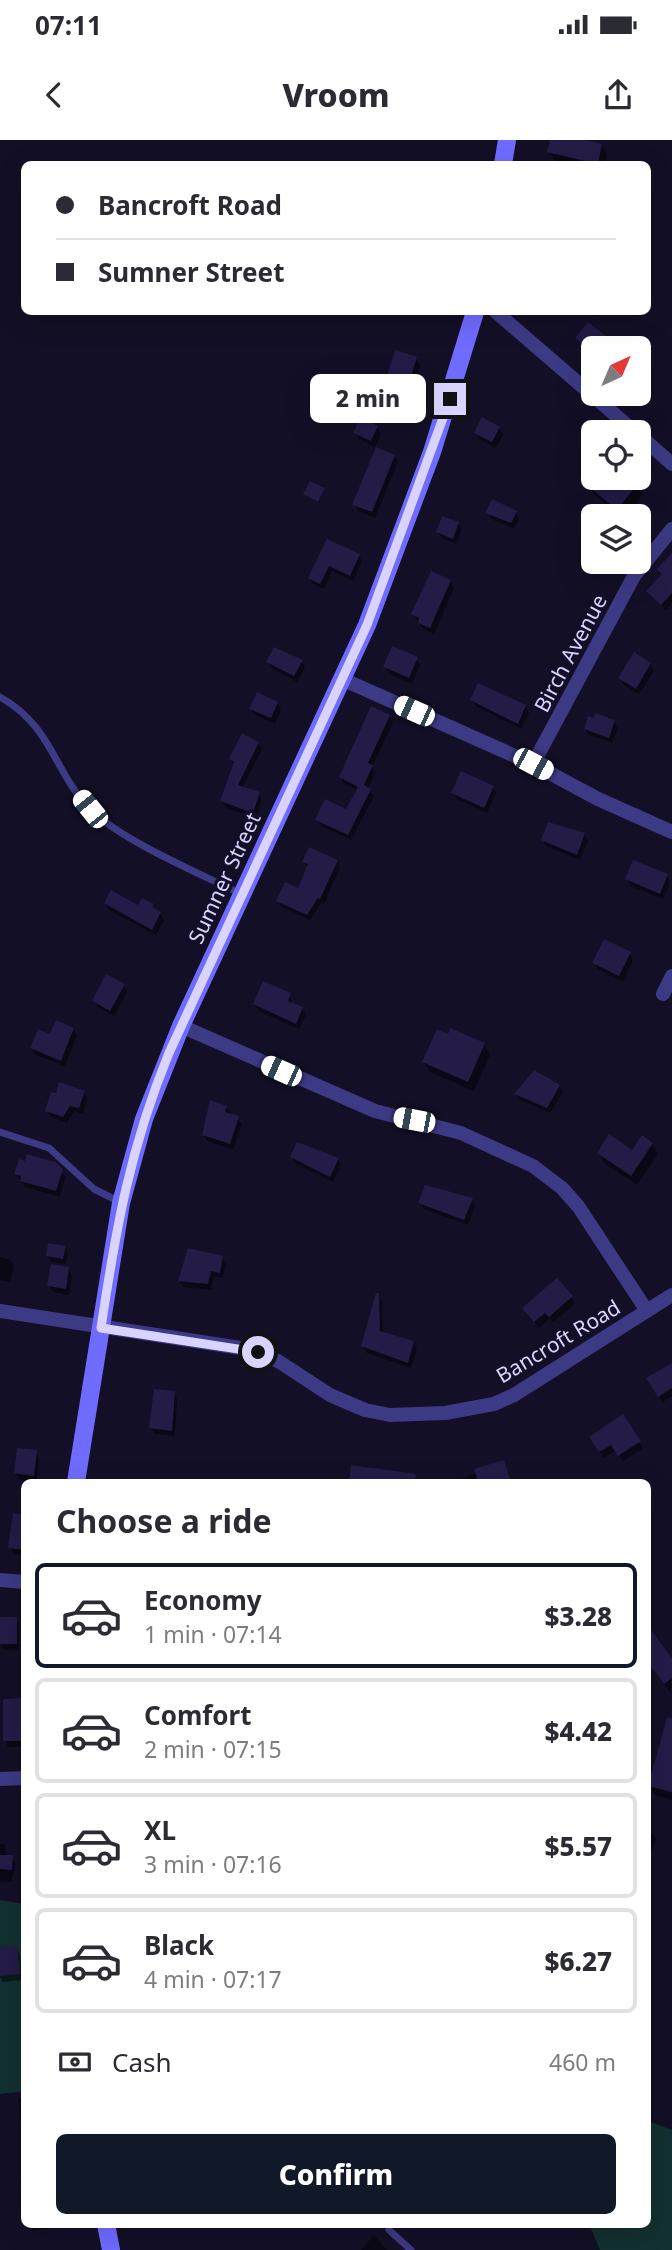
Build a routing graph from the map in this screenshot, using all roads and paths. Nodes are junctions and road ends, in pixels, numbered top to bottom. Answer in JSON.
{"nodes":[{"id":1,"x":507,"y":140,"type":"edge"},
{"id":2,"x":504,"y":161,"type":"edge"},
{"id":3,"x":474,"y":315,"type":"edge"},
{"id":4,"x":499,"y":315,"type":"edge"},
{"id":5,"x":621,"y":420,"type":"edge"},
{"id":6,"x":651,"y":446,"type":"edge"},
{"id":7,"x":672,"y":464,"type":"edge"},
{"id":8,"x":672,"y":529,"type":"edge"},
{"id":9,"x":342,"y":679,"type":"junction"},
{"id":10,"x":0,"y":697,"type":"edge"},
{"id":11,"x":533,"y":764,"type":"junction"},
{"id":12,"x":672,"y":832,"type":"edge"},
{"id":13,"x":241,"y":894,"type":"junction"},
{"id":14,"x":672,"y":975,"type":"edge"},
{"id":15,"x":663,"y":993,"type":"dead end"},
{"id":16,"x":181,"y":1027,"type":"junction"},
{"id":17,"x":0,"y":1132,"type":"edge"},
{"id":18,"x":121,"y":1203,"type":"junction"},
{"id":19,"x":672,"y":1295,"type":"edge"},
{"id":20,"x":0,"y":1311,"type":"edge"},
{"id":21,"x":648,"y":1311,"type":"junction"},
{"id":22,"x":101,"y":1328,"type":"junction"},
{"id":23,"x":76,"y":1479,"type":"edge"},
{"id":24,"x":0,"y":1580,"type":"edge"},
{"id":25,"x":21,"y":1582,"type":"edge"},
{"id":26,"x":21,"y":1778,"type":"edge"},
{"id":27,"x":0,"y":1779,"type":"edge"},
{"id":28,"x":107,"y":2228,"type":"edge"},
{"id":29,"x":389,"y":2230,"type":"dead end"},
{"id":30,"x":111,"y":2250,"type":"edge"},
{"id":31,"x":411,"y":2250,"type":"edge"}],
"edges":[{"from":1,"to":2,"type":"main road"},
{"from":3,"to":9,"type":"main road","name":"Sumner Street"},
{"from":4,"to":5,"type":"street"},
{"from":6,"to":7,"type":"street"},
{"from":8,"to":11,"type":"street","name":"Birch Avenue"},
{"from":9,"to":11,"type":"street"},
{"from":9,"to":13,"type":"main road","name":"Sumner Street"},
{"from":10,"to":13,"type":"lane"},
{"from":11,"to":12,"type":"street"},
{"from":13,"to":16,"type":"main road","name":"Sumner Street"},
{"from":14,"to":15,"type":"street"},
{"from":16,"to":18,"type":"main road","name":"Sumner Street"},
{"from":16,"to":21,"type":"street"},
{"from":17,"to":18,"type":"lane"},
{"from":18,"to":22,"type":"main road","name":"Sumner Street"},
{"from":19,"to":21,"type":"street","name":"Bancroft Road"},
{"from":20,"to":22,"type":"street","name":"Bancroft Road"},
{"from":21,"to":22,"type":"street","name":"Bancroft Road"},
{"from":22,"to":23,"type":"main road","name":"Sumner Street"},
{"from":24,"to":25,"type":"street"},
{"from":26,"to":27,"type":"street"},
{"from":28,"to":30,"type":"main road"},
{"from":29,"to":31,"type":"lane"}]}
